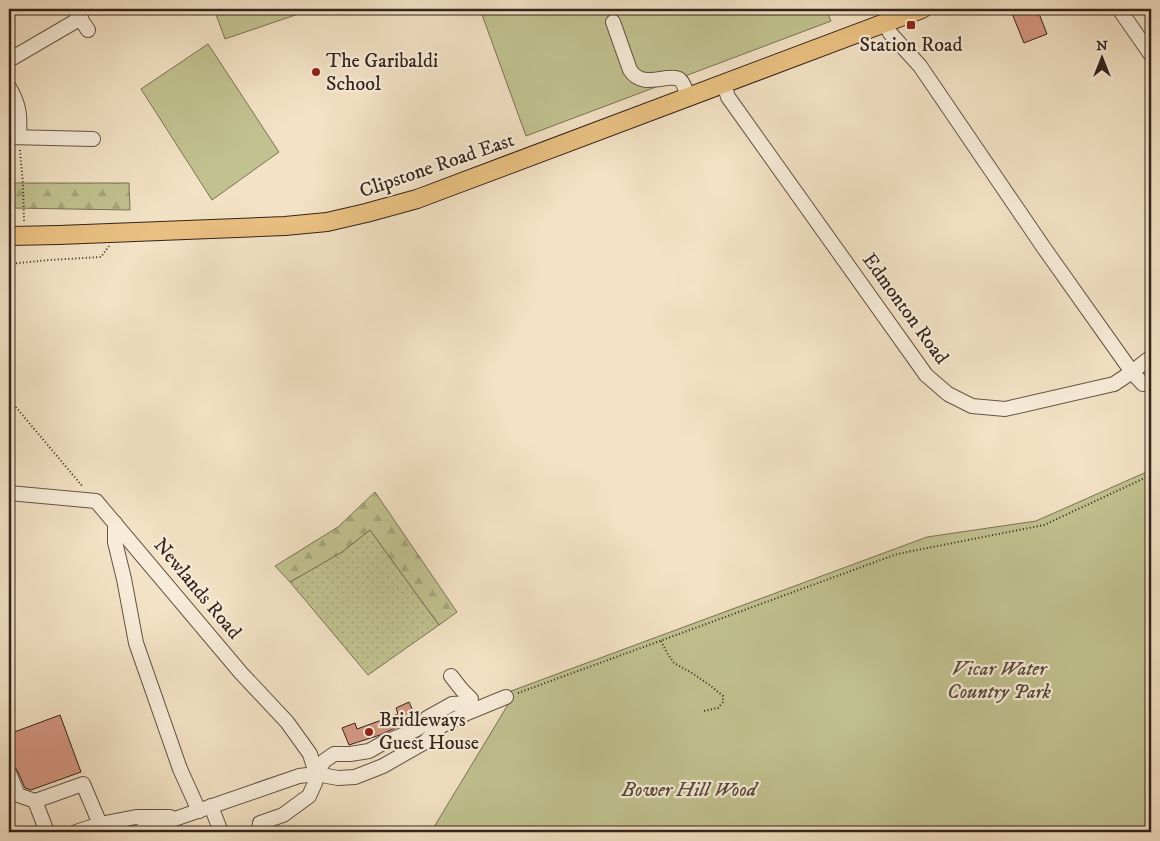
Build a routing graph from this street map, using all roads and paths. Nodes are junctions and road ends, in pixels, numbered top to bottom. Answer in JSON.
{"nodes":[{"id":1,"x":921,"y":9,"type":"edge"},
{"id":2,"x":1119,"y":9,"type":"edge"},
{"id":3,"x":81,"y":19,"type":"edge"},
{"id":4,"x":613,"y":22,"type":"dead end"},
{"id":5,"x":884,"y":22,"type":"junction"},
{"id":6,"x":1151,"y":55,"type":"edge"},
{"id":7,"x":9,"y":60,"type":"edge"},
{"id":8,"x":724,"y":84,"type":"junction"},
{"id":9,"x":9,"y":87,"type":"edge"},
{"id":10,"x":688,"y":97,"type":"junction"},
{"id":11,"x":14,"y":137,"type":"edge"},
{"id":12,"x":93,"y":139,"type":"dead end"},
{"id":13,"x":120,"y":233,"type":"junction"},
{"id":14,"x":16,"y":236,"type":"edge"},
{"id":15,"x":9,"y":264,"type":"edge"},
{"id":16,"x":1151,"y":357,"type":"edge"},
{"id":17,"x":1132,"y":372,"type":"junction"},
{"id":18,"x":1143,"y":384,"type":"dead end"},
{"id":19,"x":9,"y":399,"type":"edge"},
{"id":20,"x":1151,"y":476,"type":"edge"},
{"id":21,"x":9,"y":494,"type":"edge"},
{"id":22,"x":96,"y":501,"type":"junction"},
{"id":23,"x":115,"y":523,"type":"junction"},
{"id":24,"x":661,"y":641,"type":"junction"},
{"id":25,"x":451,"y":676,"type":"dead end"},
{"id":26,"x":506,"y":698,"type":"joint"},
{"id":27,"x":704,"y":711,"type":"dead end"},
{"id":28,"x":9,"y":773,"type":"edge"},
{"id":29,"x":316,"y":774,"type":"junction"},
{"id":30,"x":34,"y":801,"type":"junction"},
{"id":31,"x":205,"y":808,"type":"junction"},
{"id":32,"x":181,"y":817,"type":"junction"},
{"id":33,"x":100,"y":824,"type":"junction"},
{"id":34,"x":47,"y":832,"type":"edge"},
{"id":35,"x":76,"y":832,"type":"edge"},
{"id":36,"x":137,"y":832,"type":"edge"},
{"id":37,"x":220,"y":832,"type":"edge"},
{"id":38,"x":259,"y":832,"type":"edge"}],
"edges":[{"from":1,"to":5,"type":"main road","name":"Clipstone Road East"},
{"from":2,"to":6,"type":"street"},
{"from":3,"to":7,"type":"street"},
{"from":4,"to":10,"type":"street"},
{"from":5,"to":8,"type":"main road","name":"Clipstone Road East"},
{"from":5,"to":17,"type":"street"},
{"from":8,"to":10,"type":"main road","name":"Clipstone Road East"},
{"from":8,"to":17,"type":"street","name":"Edmonton Road"},
{"from":9,"to":11,"type":"street"},
{"from":10,"to":13,"type":"main road","name":"Clipstone Road East"},
{"from":11,"to":12,"type":"street"},
{"from":11,"to":14,"type":"path"},
{"from":13,"to":14,"type":"main road","name":"Clipstone Road East"},
{"from":13,"to":15,"type":"path"},
{"from":16,"to":17,"type":"street","name":"Edmonton Road"},
{"from":17,"to":18,"type":"street"},
{"from":19,"to":22,"type":"path"},
{"from":20,"to":24,"type":"path"},
{"from":21,"to":22,"type":"street"},
{"from":22,"to":23,"type":"street","name":"Newlands Road"},
{"from":23,"to":29,"type":"street","name":"Newlands Road"},
{"from":23,"to":31,"type":"street"},
{"from":24,"to":26,"type":"path"},
{"from":24,"to":27,"type":"path"},
{"from":25,"to":29,"type":"street"},
{"from":26,"to":29,"type":"street"},
{"from":28,"to":30,"type":"street"},
{"from":29,"to":31,"type":"street"},
{"from":29,"to":38,"type":"street"},
{"from":30,"to":33,"type":"street"},
{"from":30,"to":34,"type":"street"},
{"from":31,"to":32,"type":"street"},
{"from":31,"to":37,"type":"street"},
{"from":32,"to":33,"type":"street"},
{"from":32,"to":36,"type":"street"},
{"from":33,"to":35,"type":"street"}]}
